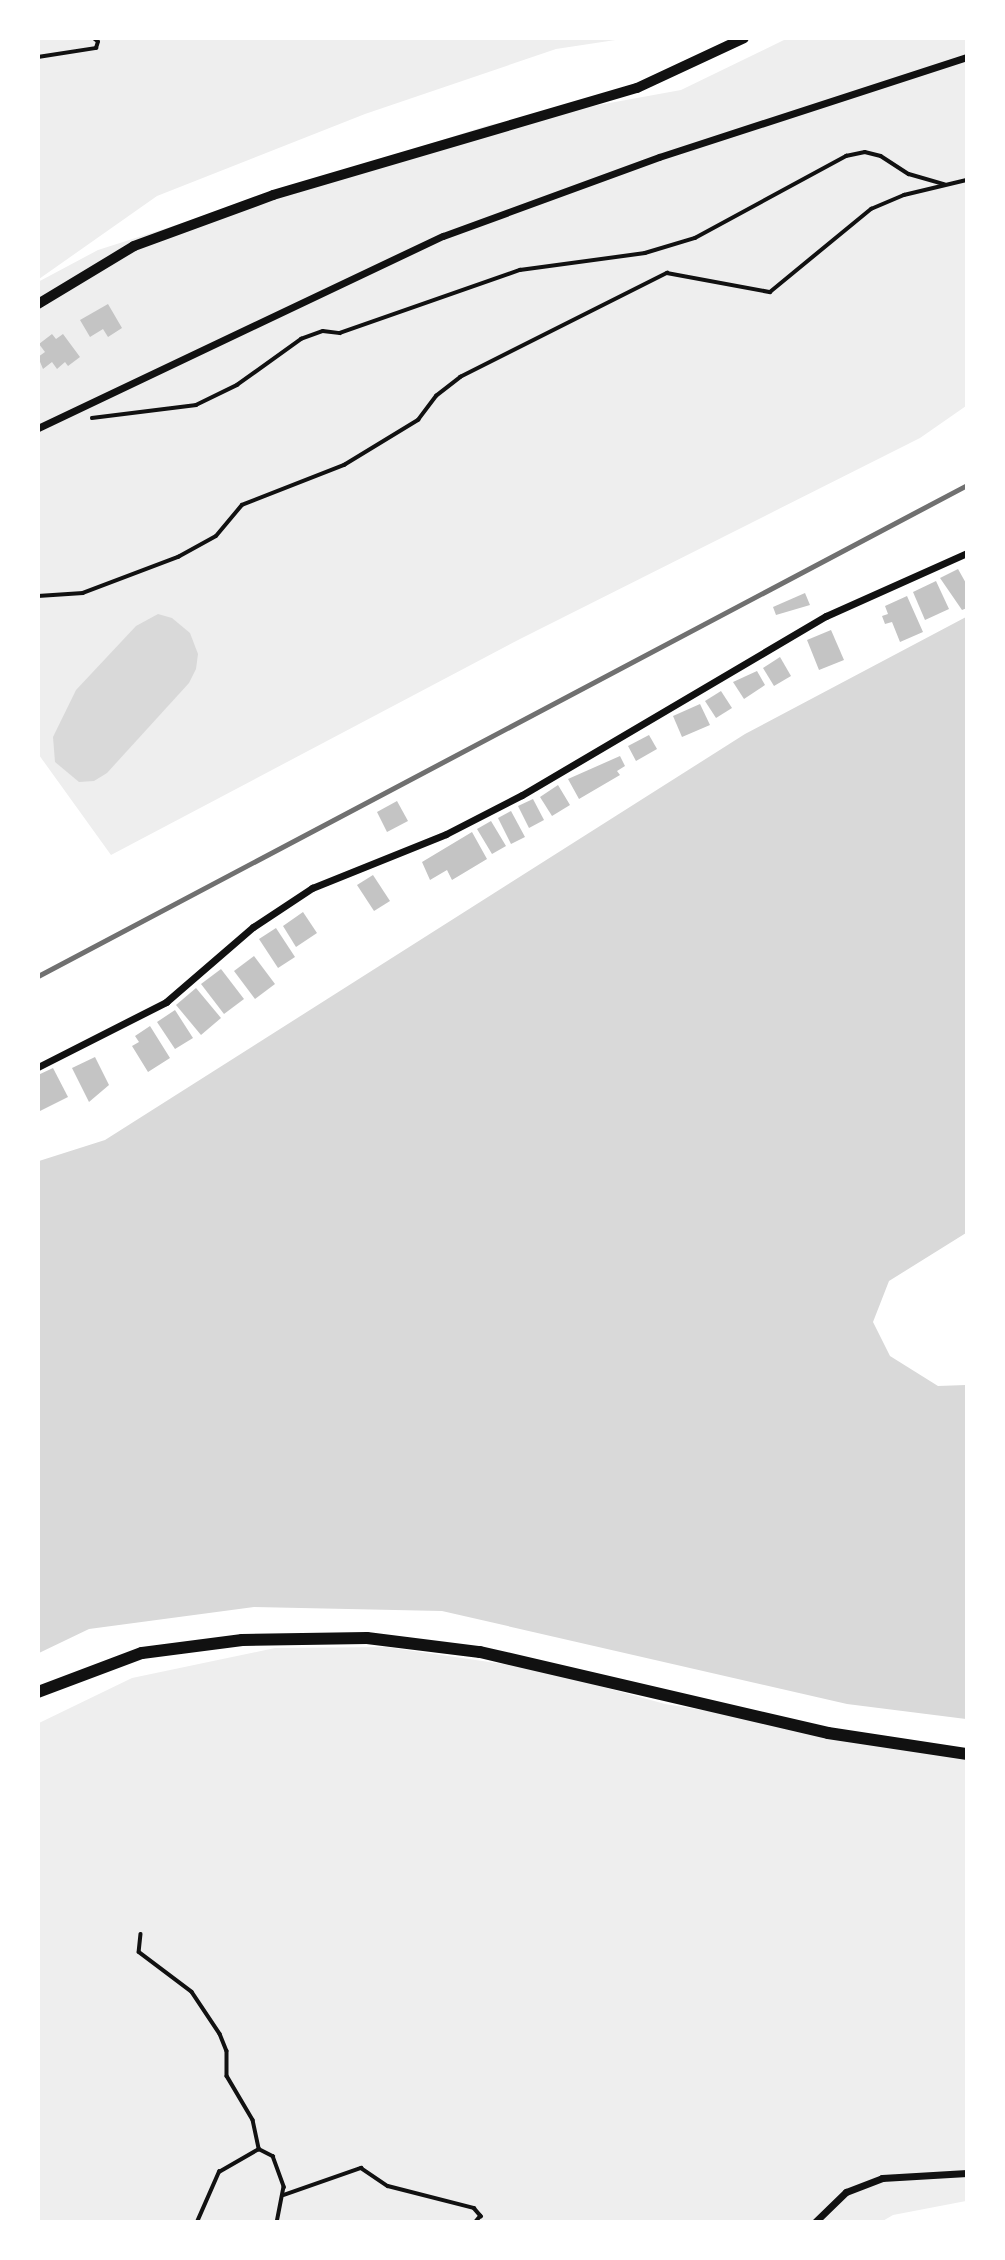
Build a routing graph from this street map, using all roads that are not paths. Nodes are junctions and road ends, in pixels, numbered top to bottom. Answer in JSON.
{"nodes":[{"id":1,"x":744,"y":38,"type":"edge"},
{"id":2,"x":967,"y":57,"type":"edge"},
{"id":3,"x":38,"y":304,"type":"edge"},
{"id":4,"x":38,"y":428,"type":"edge"},
{"id":5,"x":967,"y":553,"type":"edge"},
{"id":6,"x":38,"y":1067,"type":"edge"},
{"id":7,"x":38,"y":1692,"type":"edge"},
{"id":8,"x":967,"y":1754,"type":"edge"},
{"id":9,"x":967,"y":2173,"type":"edge"},
{"id":10,"x":815,"y":2221,"type":"edge"}],
"edges":[{"from":1,"to":3,"type":"main road"},
{"from":2,"to":4,"type":"street"},
{"from":5,"to":6,"type":"street"},
{"from":7,"to":8,"type":"main road"},
{"from":9,"to":10,"type":"street"}]}
